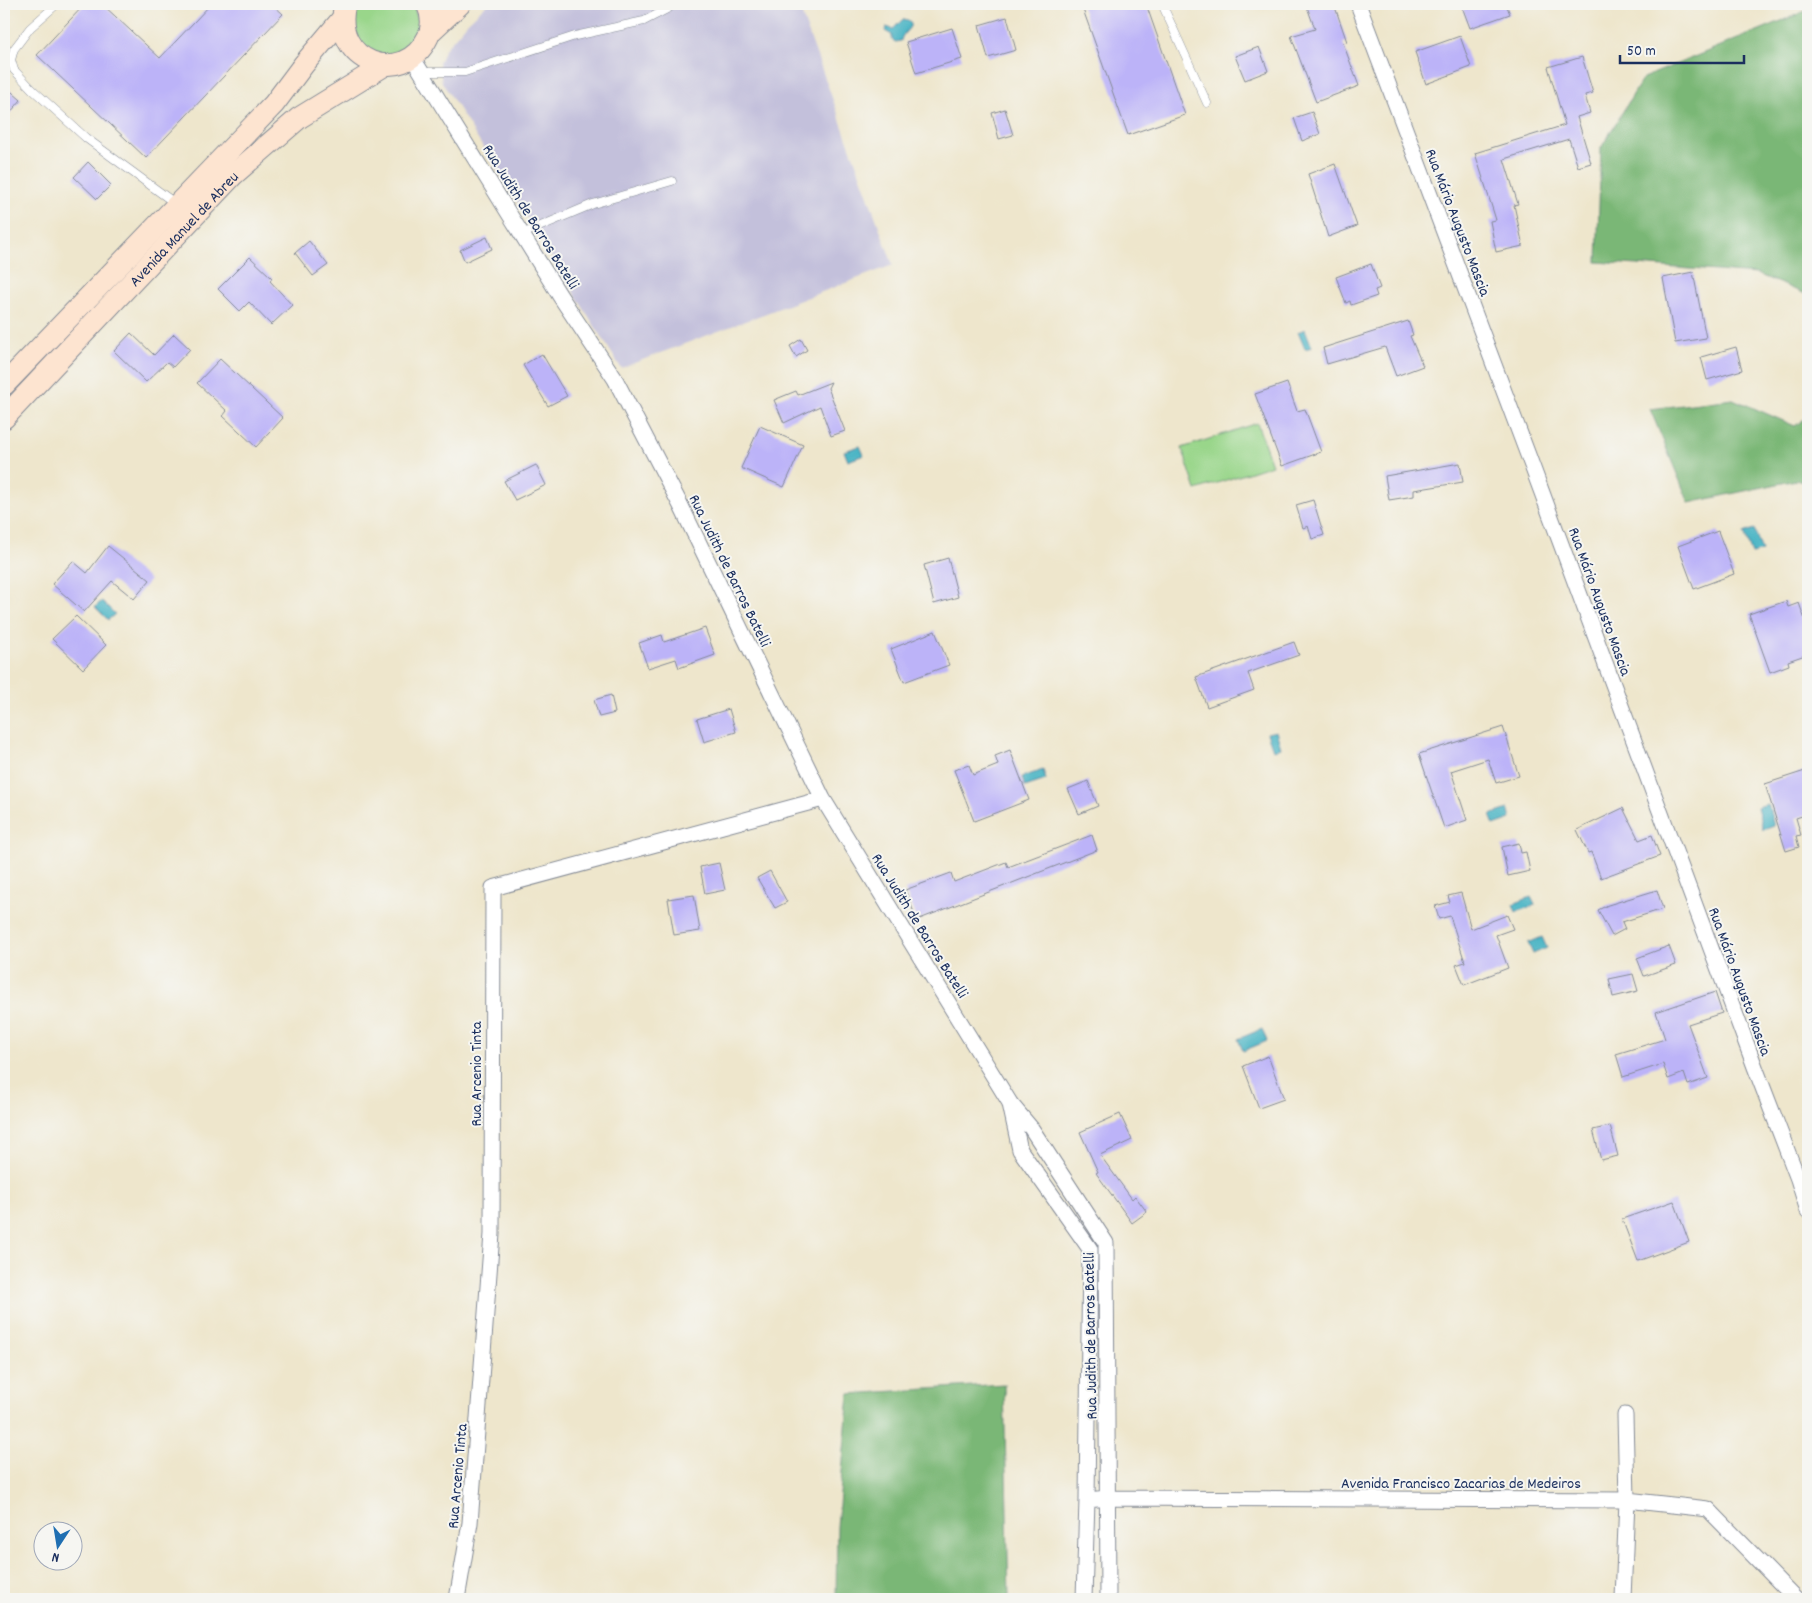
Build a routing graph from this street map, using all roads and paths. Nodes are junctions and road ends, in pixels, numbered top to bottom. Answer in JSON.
{"nodes":[{"id":1,"x":57,"y":4,"type":"edge"},
{"id":2,"x":428,"y":4,"type":"edge"},
{"id":3,"x":460,"y":4,"type":"edge"},
{"id":4,"x":671,"y":4,"type":"edge"},
{"id":5,"x":1162,"y":4,"type":"edge"},
{"id":6,"x":1358,"y":4,"type":"edge"},
{"id":7,"x":343,"y":11,"type":"edge"},
{"id":8,"x":430,"y":32,"type":"junction"},
{"id":9,"x":417,"y":64,"type":"junction"},
{"id":10,"x":385,"y":65,"type":"junction"},
{"id":11,"x":1207,"y":103,"type":"dead end"},
{"id":12,"x":672,"y":181,"type":"dead end"},
{"id":13,"x":176,"y":204,"type":"junction"},
{"id":14,"x":522,"y":234,"type":"junction"},
{"id":15,"x":4,"y":385,"type":"edge"},
{"id":16,"x":4,"y":418,"type":"edge"},
{"id":17,"x":823,"y":799,"type":"junction"},
{"id":18,"x":1010,"y":1103,"type":"junction"},
{"id":19,"x":1808,"y":1211,"type":"edge"},
{"id":20,"x":1624,"y":1415,"type":"dead end"},
{"id":21,"x":1108,"y":1498,"type":"junction"},
{"id":22,"x":1087,"y":1500,"type":"junction"},
{"id":23,"x":1627,"y":1500,"type":"junction"},
{"id":24,"x":456,"y":1599,"type":"edge"},
{"id":25,"x":1084,"y":1599,"type":"edge"},
{"id":26,"x":1108,"y":1599,"type":"edge"},
{"id":27,"x":1623,"y":1599,"type":"edge"},
{"id":28,"x":1796,"y":1599,"type":"edge"}],
"edges":[{"from":1,"to":13,"type":"lane"},
{"from":2,"to":8,"type":"main road"},
{"from":3,"to":8,"type":"main road"},
{"from":4,"to":9,"type":"lane"},
{"from":5,"to":11,"type":"lane"},
{"from":6,"to":19,"type":"street","name":"Rua Mário Augusto Mascia"},
{"from":7,"to":10,"type":"main road"},
{"from":7,"to":13,"type":"main road","name":"Avenida Manuel de Abreu"},
{"from":8,"to":9,"type":"main road"},
{"from":9,"to":10,"type":"main road","name":"Avenida Manuel de Abreu"},
{"from":9,"to":14,"type":"street","name":"Rua Judith de Barros Batelli"},
{"from":10,"to":16,"type":"main road","name":"Avenida Manuel de Abreu"},
{"from":12,"to":14,"type":"lane"},
{"from":13,"to":15,"type":"main road","name":"Avenida Manuel de Abreu"},
{"from":14,"to":17,"type":"street","name":"Rua Judith de Barros Batelli"},
{"from":17,"to":18,"type":"street","name":"Rua Judith de Barros Batelli"},
{"from":17,"to":24,"type":"street","name":"Rua Arcenio Tinta"},
{"from":18,"to":21,"type":"street","name":"Rua Judith de Barros Batelli"},
{"from":18,"to":22,"type":"street","name":"Rua Judith de Barros Batelli"},
{"from":20,"to":23,"type":"street"},
{"from":21,"to":22,"type":"street","name":"Avenida Francisco Zacarias de Medeiros"},
{"from":21,"to":23,"type":"street","name":"Avenida Francisco Zacarias de Medeiros"},
{"from":21,"to":26,"type":"street","name":"Rua Judith de Barros Batelli"},
{"from":22,"to":25,"type":"street","name":"Rua Judith de Barros Batelli"},
{"from":23,"to":27,"type":"street"},
{"from":23,"to":28,"type":"street","name":"Avenida Francisco Zacarias de Medeiros"}]}
